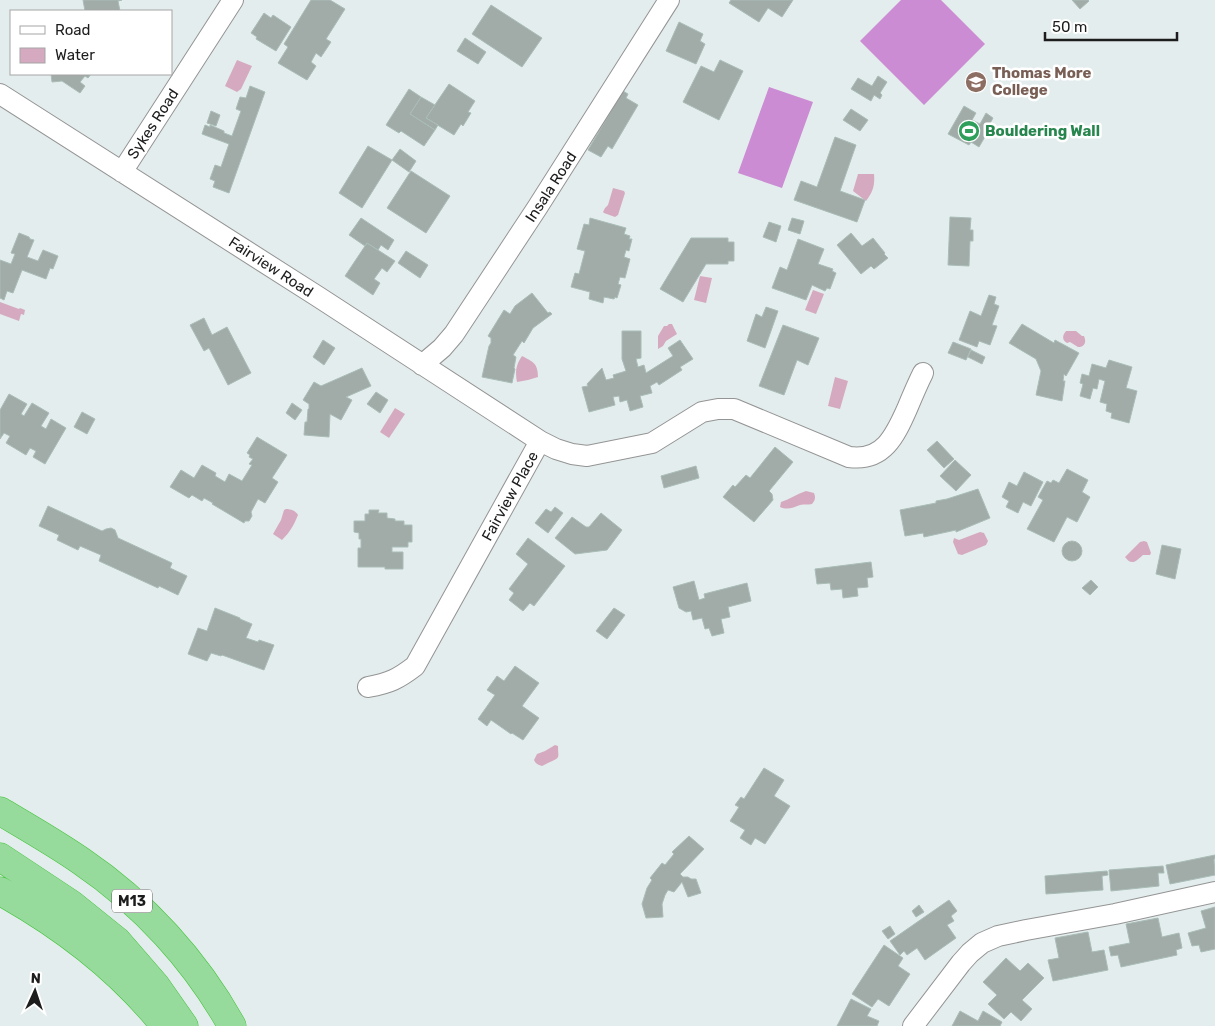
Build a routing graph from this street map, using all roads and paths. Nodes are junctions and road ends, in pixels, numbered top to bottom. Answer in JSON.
{"nodes":[{"id":1,"x":233,"y":0,"type":"edge"},
{"id":2,"x":669,"y":0,"type":"edge"},
{"id":3,"x":0,"y":94,"type":"edge"},
{"id":4,"x":122,"y":172,"type":"junction"},
{"id":5,"x":422,"y":365,"type":"junction"},
{"id":6,"x":923,"y":373,"type":"dead end"},
{"id":7,"x":540,"y":441,"type":"junction"},
{"id":8,"x":368,"y":687,"type":"dead end"},
{"id":9,"x":0,"y":811,"type":"edge"},
{"id":10,"x":0,"y":857,"type":"edge"},
{"id":11,"x":0,"y":891,"type":"edge"},
{"id":12,"x":1215,"y":892,"type":"edge"},
{"id":13,"x":165,"y":1026,"type":"edge"},
{"id":14,"x":184,"y":1026,"type":"edge"},
{"id":15,"x":232,"y":1026,"type":"edge"},
{"id":16,"x":913,"y":1026,"type":"edge"}],
"edges":[{"from":1,"to":4,"type":"street","name":"Sykes Road"},
{"from":2,"to":5,"type":"street","name":"Insala Road"},
{"from":3,"to":4,"type":"street","name":"Fairview Road"},
{"from":4,"to":5,"type":"street","name":"Fairview Road"},
{"from":5,"to":7,"type":"street","name":"Fairview Road"},
{"from":6,"to":7,"type":"street","name":"Fairview Place"},
{"from":7,"to":8,"type":"street","name":"Fairview Place"},
{"from":9,"to":15,"type":"highway","number":"M13"},
{"from":10,"to":14,"type":"highway","number":"M13"},
{"from":11,"to":13,"type":"highway"},
{"from":12,"to":16,"type":"street"}]}
